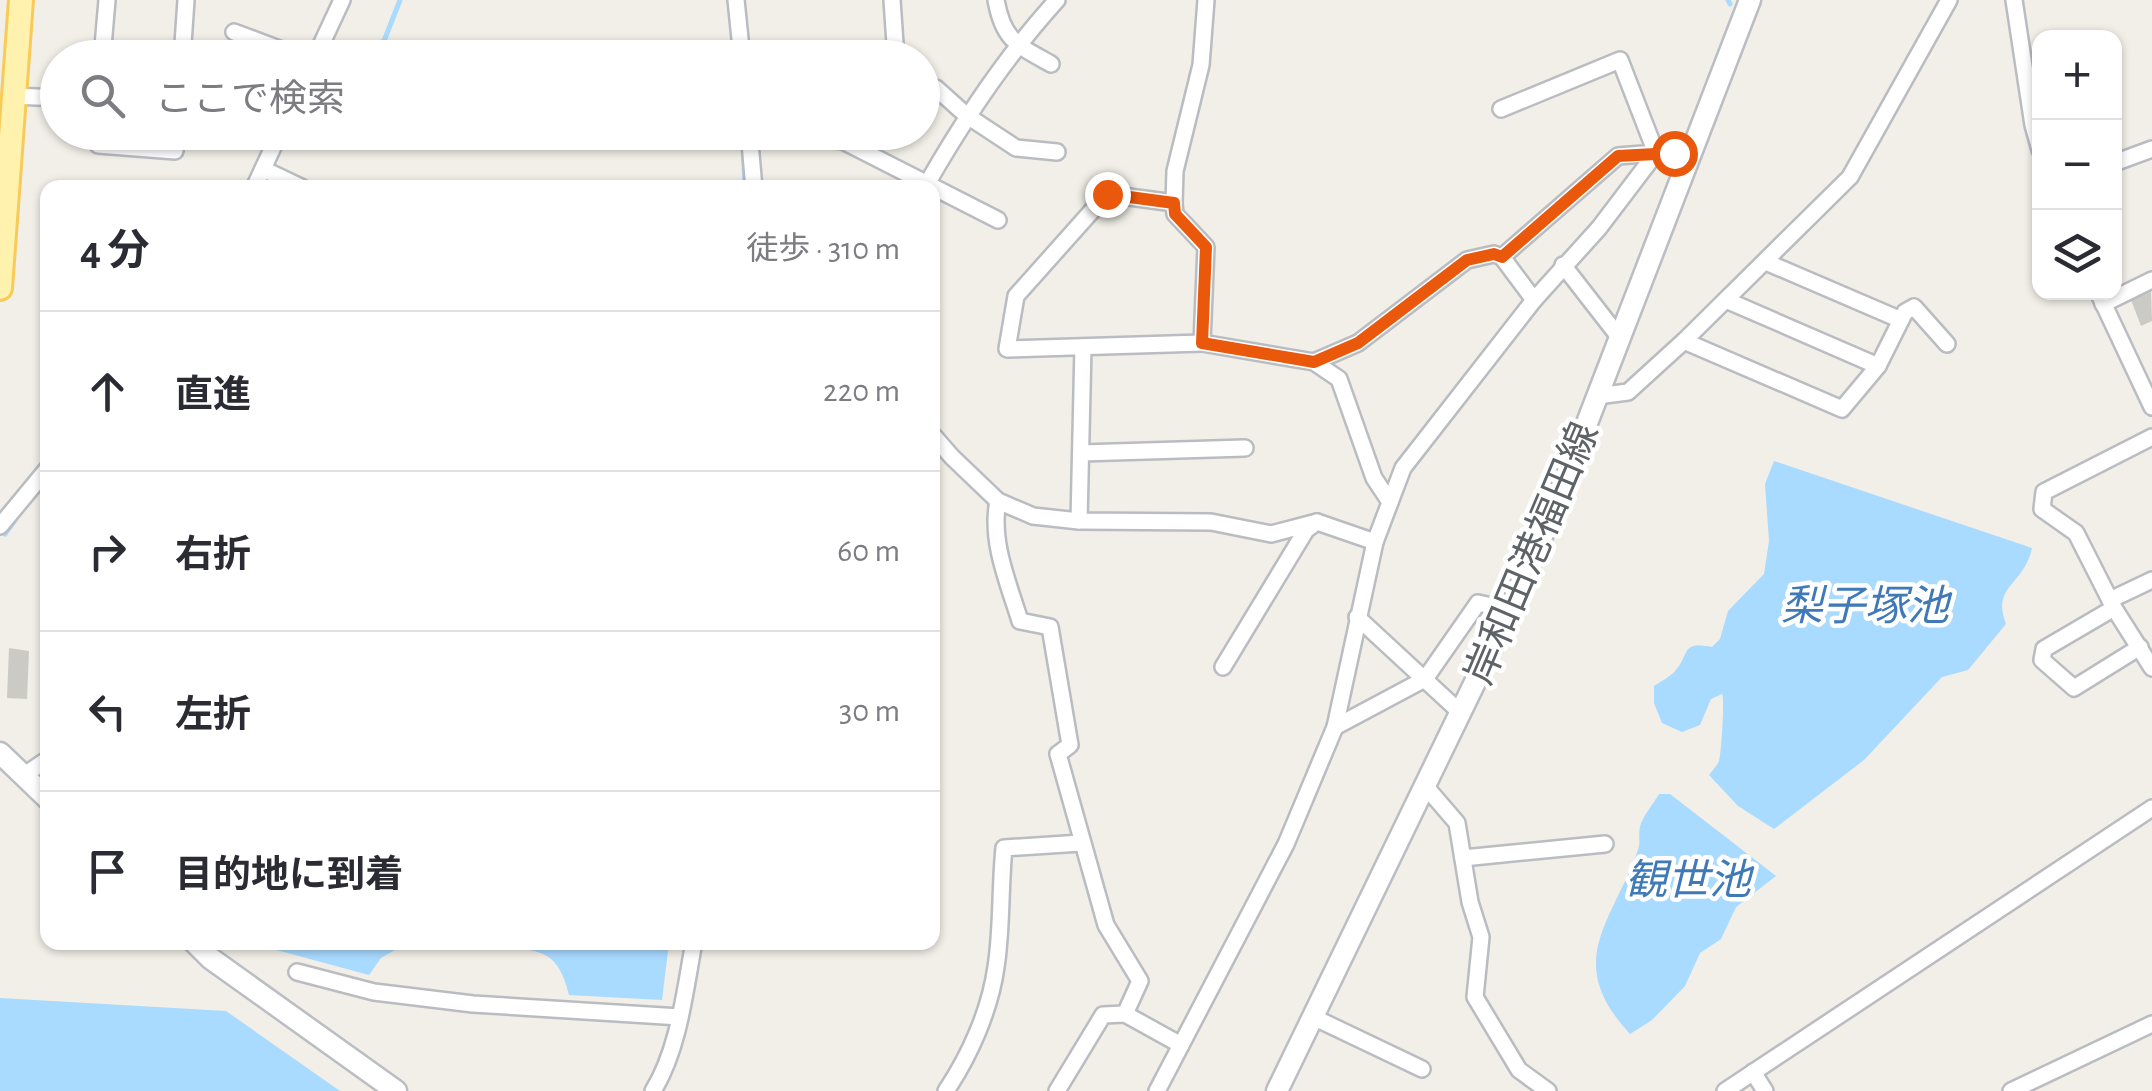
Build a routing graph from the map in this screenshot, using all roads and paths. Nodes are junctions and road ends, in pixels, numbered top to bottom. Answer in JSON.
{"nodes":[{"id":1,"x":106,"y":0,"type":"edge"},
{"id":2,"x":186,"y":0,"type":"edge"},
{"id":3,"x":342,"y":0,"type":"edge"},
{"id":4,"x":736,"y":0,"type":"edge"},
{"id":5,"x":892,"y":0,"type":"edge"},
{"id":6,"x":996,"y":0,"type":"edge"},
{"id":7,"x":1057,"y":0,"type":"edge"},
{"id":8,"x":1206,"y":0,"type":"edge"},
{"id":9,"x":1949,"y":0,"type":"edge"},
{"id":10,"x":2014,"y":0,"type":"edge"},
{"id":11,"x":14,"y":4,"type":"edge"},
{"id":12,"x":1745,"y":4,"type":"edge"},
{"id":13,"x":234,"y":32,"type":"dead end"},
{"id":14,"x":103,"y":40,"type":"edge"},
{"id":15,"x":183,"y":40,"type":"edge"},
{"id":16,"x":255,"y":40,"type":"edge"},
{"id":17,"x":323,"y":40,"type":"edge"},
{"id":18,"x":740,"y":40,"type":"edge"},
{"id":19,"x":895,"y":40,"type":"edge"},
{"id":20,"x":1016,"y":45,"type":"junction"},
{"id":21,"x":1051,"y":64,"type":"dead end"},
{"id":22,"x":940,"y":92,"type":"edge"},
{"id":23,"x":14,"y":96,"type":"junction"},
{"id":24,"x":40,"y":97,"type":"edge"},
{"id":25,"x":1501,"y":109,"type":"dead end"},
{"id":26,"x":966,"y":115,"type":"junction"},
{"id":27,"x":2035,"y":120,"type":"edge"},
{"id":28,"x":2152,"y":149,"type":"edge"},
{"id":29,"x":272,"y":150,"type":"edge"},
{"id":30,"x":751,"y":150,"type":"edge"},
{"id":31,"x":862,"y":150,"type":"edge"},
{"id":32,"x":1057,"y":152,"type":"dead end"},
{"id":33,"x":1656,"y":152,"type":"junction"},
{"id":34,"x":1688,"y":155,"type":"junction"},
{"id":35,"x":2122,"y":161,"type":"edge"},
{"id":36,"x":263,"y":169,"type":"junction"},
{"id":37,"x":258,"y":180,"type":"edge"},
{"id":38,"x":286,"y":180,"type":"edge"},
{"id":39,"x":753,"y":180,"type":"edge"},
{"id":40,"x":924,"y":180,"type":"edge"},
{"id":41,"x":929,"y":180,"type":"edge"},
{"id":42,"x":940,"y":189,"type":"edge"},
{"id":43,"x":1174,"y":203,"type":"junction"},
{"id":44,"x":998,"y":220,"type":"dead end"},
{"id":45,"x":1502,"y":257,"type":"junction"},
{"id":46,"x":1766,"y":262,"type":"junction"},
{"id":47,"x":1563,"y":265,"type":"junction"},
{"id":48,"x":2152,"y":280,"type":"edge"},
{"id":49,"x":0,"y":288,"type":"edge"},
{"id":50,"x":2122,"y":290,"type":"edge"},
{"id":51,"x":1534,"y":300,"type":"junction"},
{"id":52,"x":1726,"y":300,"type":"junction"},
{"id":53,"x":2101,"y":300,"type":"edge"},
{"id":54,"x":1901,"y":320,"type":"junction"},
{"id":55,"x":1619,"y":337,"type":"junction"},
{"id":56,"x":1684,"y":341,"type":"junction"},
{"id":57,"x":1202,"y":343,"type":"junction"},
{"id":58,"x":1947,"y":344,"type":"dead end"},
{"id":59,"x":1083,"y":347,"type":"junction"},
{"id":60,"x":1314,"y":362,"type":"junction"},
{"id":61,"x":1878,"y":366,"type":"junction"},
{"id":62,"x":1597,"y":396,"type":"junction"},
{"id":63,"x":2152,"y":407,"type":"edge"},
{"id":64,"x":2152,"y":437,"type":"edge"},
{"id":65,"x":940,"y":444,"type":"edge"},
{"id":66,"x":1245,"y":448,"type":"dead end"},
{"id":67,"x":1081,"y":453,"type":"junction"},
{"id":68,"x":40,"y":477,"type":"edge"},
{"id":69,"x":30,"y":488,"type":"junction"},
{"id":70,"x":40,"y":492,"type":"edge"},
{"id":71,"x":998,"y":501,"type":"junction"},
{"id":72,"x":1390,"y":502,"type":"junction"},
{"id":73,"x":1079,"y":521,"type":"junction"},
{"id":74,"x":1317,"y":522,"type":"junction"},
{"id":75,"x":0,"y":526,"type":"edge"},
{"id":76,"x":1375,"y":542,"type":"junction"},
{"id":77,"x":2152,"y":580,"type":"edge"},
{"id":78,"x":2112,"y":604,"type":"junction"},
{"id":79,"x":1510,"y":610,"type":"junction"},
{"id":80,"x":1356,"y":617,"type":"junction"},
{"id":81,"x":2140,"y":647,"type":"junction"},
{"id":82,"x":1224,"y":667,"type":"dead end"},
{"id":83,"x":2152,"y":668,"type":"edge"},
{"id":84,"x":1425,"y":680,"type":"junction"},
{"id":85,"x":1462,"y":714,"type":"junction"},
{"id":86,"x":1335,"y":727,"type":"junction"},
{"id":87,"x":0,"y":754,"type":"edge"},
{"id":88,"x":40,"y":765,"type":"edge"},
{"id":89,"x":24,"y":776,"type":"junction"},
{"id":90,"x":1426,"y":786,"type":"junction"},
{"id":91,"x":40,"y":792,"type":"edge"},
{"id":92,"x":2152,"y":808,"type":"edge"},
{"id":93,"x":1081,"y":843,"type":"junction"},
{"id":94,"x":1605,"y":844,"type":"dead end"},
{"id":95,"x":1463,"y":858,"type":"junction"},
{"id":96,"x":202,"y":950,"type":"edge"},
{"id":97,"x":692,"y":950,"type":"edge"},
{"id":98,"x":298,"y":972,"type":"dead end"},
{"id":99,"x":1126,"y":1014,"type":"junction"},
{"id":100,"x":680,"y":1016,"type":"junction"},
{"id":101,"x":1313,"y":1017,"type":"junction"},
{"id":102,"x":2152,"y":1024,"type":"edge"},
{"id":103,"x":1181,"y":1044,"type":"junction"},
{"id":104,"x":1418,"y":1045,"type":"dead end"},
{"id":105,"x":1753,"y":1072,"type":"junction"},
{"id":106,"x":396,"y":1091,"type":"edge"},
{"id":107,"x":653,"y":1091,"type":"edge"},
{"id":108,"x":946,"y":1091,"type":"edge"},
{"id":109,"x":1058,"y":1091,"type":"edge"},
{"id":110,"x":1157,"y":1091,"type":"edge"},
{"id":111,"x":1277,"y":1091,"type":"edge"},
{"id":112,"x":1548,"y":1091,"type":"edge"},
{"id":113,"x":1724,"y":1091,"type":"edge"},
{"id":114,"x":1764,"y":1091,"type":"edge"},
{"id":115,"x":2011,"y":1091,"type":"edge"}],
"edges":[{"from":1,"to":14,"type":"street"},
{"from":2,"to":15,"type":"street"},
{"from":3,"to":17,"type":"street"},
{"from":4,"to":18,"type":"street"},
{"from":5,"to":19,"type":"street"},
{"from":6,"to":20,"type":"street"},
{"from":7,"to":20,"type":"street"},
{"from":8,"to":43,"type":"street"},
{"from":9,"to":46,"type":"street"},
{"from":10,"to":27,"type":"street"},
{"from":11,"to":23,"type":"main road"},
{"from":12,"to":34,"type":"street","name":"岸和田港福田線"},
{"from":13,"to":16,"type":"street"},
{"from":20,"to":21,"type":"street"},
{"from":20,"to":26,"type":"street"},
{"from":22,"to":26,"type":"street"},
{"from":23,"to":24,"type":"street"},
{"from":23,"to":49,"type":"main road"},
{"from":25,"to":33,"type":"street"},
{"from":26,"to":32,"type":"street"},
{"from":26,"to":41,"type":"street"},
{"from":28,"to":35,"type":"street"},
{"from":29,"to":36,"type":"street"},
{"from":30,"to":39,"type":"street"},
{"from":31,"to":40,"type":"street"},
{"from":33,"to":34,"type":"street"},
{"from":33,"to":45,"type":"street"},
{"from":33,"to":47,"type":"street"},
{"from":34,"to":55,"type":"street","name":"岸和田港福田線"},
{"from":36,"to":37,"type":"street"},
{"from":36,"to":38,"type":"street"},
{"from":42,"to":44,"type":"street"},
{"from":43,"to":57,"type":"street"},
{"from":43,"to":59,"type":"street"},
{"from":45,"to":51,"type":"street"},
{"from":45,"to":60,"type":"street"},
{"from":46,"to":52,"type":"street"},
{"from":46,"to":54,"type":"street"},
{"from":47,"to":51,"type":"street"},
{"from":47,"to":55,"type":"street"},
{"from":48,"to":50,"type":"street"},
{"from":51,"to":72,"type":"street"},
{"from":52,"to":56,"type":"street"},
{"from":52,"to":61,"type":"street"},
{"from":53,"to":63,"type":"street"},
{"from":54,"to":58,"type":"street"},
{"from":54,"to":61,"type":"street"},
{"from":55,"to":62,"type":"street","name":"岸和田港福田線"},
{"from":56,"to":61,"type":"street"},
{"from":56,"to":62,"type":"street"},
{"from":57,"to":59,"type":"street"},
{"from":57,"to":60,"type":"street"},
{"from":59,"to":67,"type":"street"},
{"from":60,"to":72,"type":"street"},
{"from":62,"to":79,"type":"street","name":"岸和田港福田線"},
{"from":64,"to":78,"type":"street"},
{"from":65,"to":71,"type":"street"},
{"from":66,"to":67,"type":"street"},
{"from":67,"to":73,"type":"street"},
{"from":68,"to":69,"type":"street"},
{"from":69,"to":70,"type":"street"},
{"from":69,"to":75,"type":"street"},
{"from":71,"to":73,"type":"street"},
{"from":71,"to":93,"type":"street"},
{"from":72,"to":76,"type":"street"},
{"from":73,"to":74,"type":"street"},
{"from":74,"to":76,"type":"street"},
{"from":74,"to":82,"type":"street"},
{"from":76,"to":80,"type":"street"},
{"from":77,"to":78,"type":"street"},
{"from":78,"to":81,"type":"street"},
{"from":78,"to":81,"type":"street"},
{"from":79,"to":84,"type":"street"},
{"from":79,"to":85,"type":"street","name":"岸和田港福田線"},
{"from":80,"to":84,"type":"street"},
{"from":80,"to":86,"type":"street"},
{"from":81,"to":83,"type":"street"},
{"from":84,"to":85,"type":"street"},
{"from":84,"to":86,"type":"street"},
{"from":85,"to":90,"type":"street","name":"岸和田港福田線"},
{"from":86,"to":103,"type":"street"},
{"from":87,"to":89,"type":"street"},
{"from":88,"to":89,"type":"street"},
{"from":89,"to":91,"type":"street"},
{"from":90,"to":95,"type":"street"},
{"from":90,"to":101,"type":"street","name":"岸和田港福田線"},
{"from":92,"to":105,"type":"street"},
{"from":93,"to":99,"type":"street"},
{"from":93,"to":108,"type":"street"},
{"from":94,"to":95,"type":"street"},
{"from":95,"to":112,"type":"street"},
{"from":96,"to":106,"type":"street"},
{"from":97,"to":100,"type":"street"},
{"from":98,"to":100,"type":"street"},
{"from":99,"to":103,"type":"street"},
{"from":99,"to":109,"type":"street"},
{"from":100,"to":107,"type":"street"},
{"from":101,"to":104,"type":"street"},
{"from":101,"to":111,"type":"street","name":"岸和田港福田線"},
{"from":102,"to":115,"type":"street"},
{"from":103,"to":110,"type":"street"},
{"from":105,"to":113,"type":"street"},
{"from":105,"to":114,"type":"street"}]}
